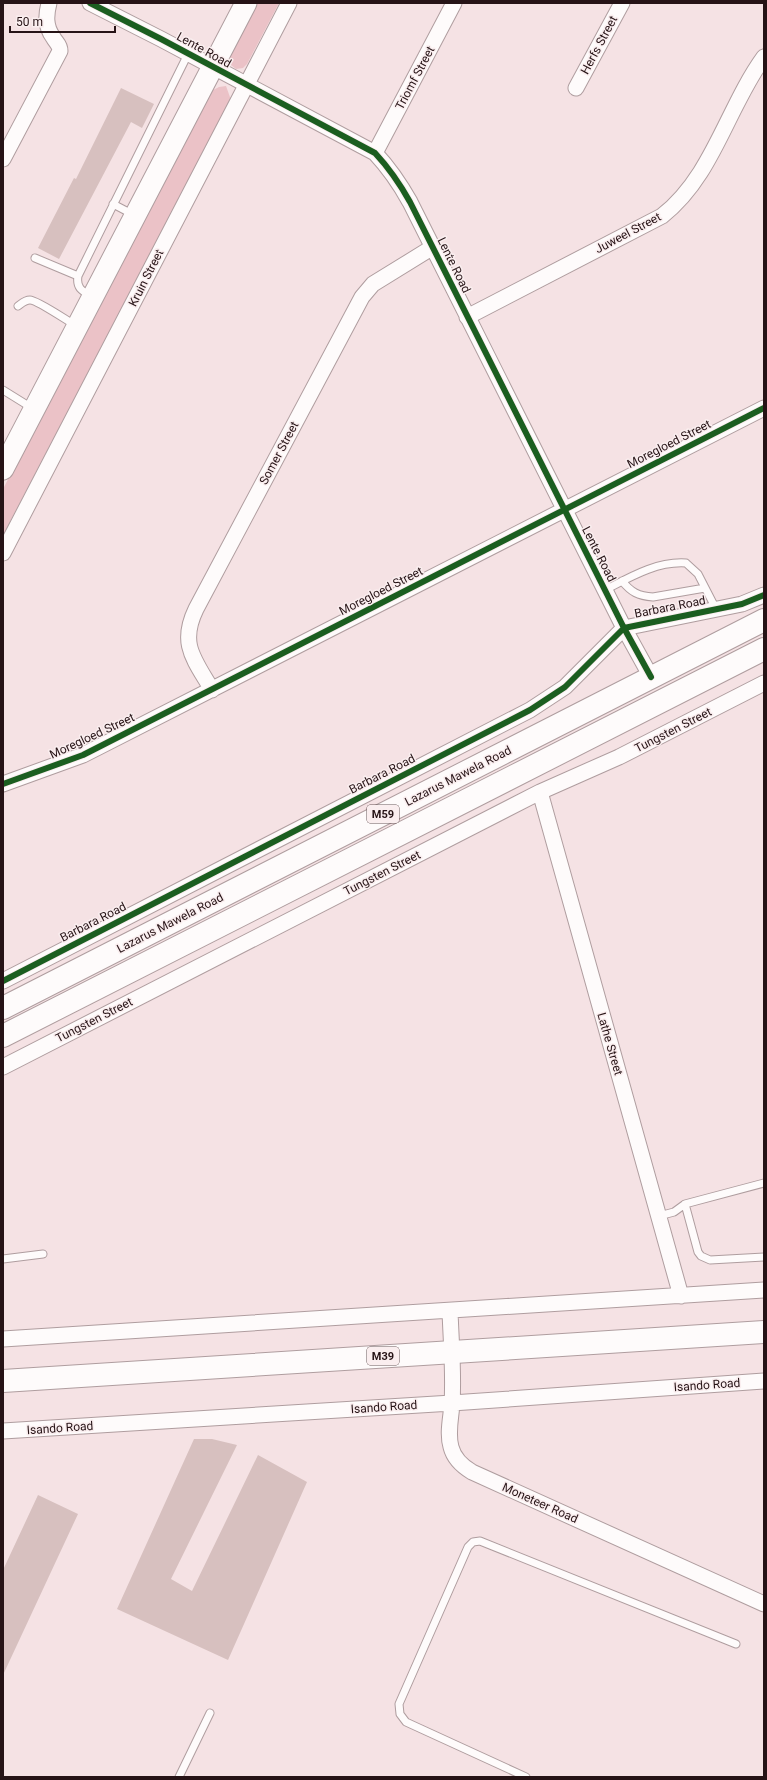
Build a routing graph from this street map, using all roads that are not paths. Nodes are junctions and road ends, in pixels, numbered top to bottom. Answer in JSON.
{"nodes":[{"id":1,"x":49,"y":3,"type":"edge"},
{"id":2,"x":90,"y":3,"type":"edge"},
{"id":3,"x":246,"y":3,"type":"edge"},
{"id":4,"x":289,"y":3,"type":"edge"},
{"id":5,"x":454,"y":3,"type":"edge"},
{"id":6,"x":622,"y":3,"type":"edge"},
{"id":7,"x":188,"y":54,"type":"junction"},
{"id":8,"x":764,"y":57,"type":"edge"},
{"id":9,"x":212,"y":67,"type":"junction"},
{"id":10,"x":246,"y":85,"type":"junction"},
{"id":11,"x":576,"y":88,"type":"dead end"},
{"id":12,"x":375,"y":153,"type":"junction"},
{"id":13,"x":3,"y":159,"type":"edge"},
{"id":14,"x":113,"y":204,"type":"junction"},
{"id":15,"x":135,"y":216,"type":"junction"},
{"id":16,"x":433,"y":247,"type":"junction"},
{"id":17,"x":35,"y":258,"type":"dead end"},
{"id":18,"x":78,"y":276,"type":"junction"},
{"id":19,"x":93,"y":297,"type":"junction"},
{"id":20,"x":18,"y":306,"type":"dead end"},
{"id":21,"x":467,"y":317,"type":"junction"},
{"id":22,"x":77,"y":326,"type":"junction"},
{"id":23,"x":3,"y":390,"type":"edge"},
{"id":24,"x":764,"y":408,"type":"edge"},
{"id":25,"x":34,"y":410,"type":"junction"},
{"id":26,"x":3,"y":469,"type":"edge"},
{"id":27,"x":565,"y":510,"type":"junction"},
{"id":28,"x":3,"y":553,"type":"edge"},
{"id":29,"x":622,"y":581,"type":"junction"},
{"id":30,"x":705,"y":588,"type":"junction"},
{"id":31,"x":605,"y":590,"type":"junction"},
{"id":32,"x":764,"y":595,"type":"edge"},
{"id":33,"x":716,"y":609,"type":"junction"},
{"id":34,"x":764,"y":620,"type":"edge"},
{"id":35,"x":624,"y":628,"type":"junction"},
{"id":36,"x":764,"y":649,"type":"edge"},
{"id":37,"x":735,"y":664,"type":"junction"},
{"id":38,"x":651,"y":678,"type":"junction"},
{"id":39,"x":764,"y":683,"type":"edge"},
{"id":40,"x":212,"y":690,"type":"junction"},
{"id":41,"x":3,"y":784,"type":"edge"},
{"id":42,"x":540,"y":792,"type":"junction"},
{"id":43,"x":3,"y":980,"type":"edge"},
{"id":44,"x":3,"y":1008,"type":"edge"},
{"id":45,"x":3,"y":1036,"type":"edge"},
{"id":46,"x":3,"y":1067,"type":"edge"},
{"id":47,"x":764,"y":1183,"type":"edge"},
{"id":48,"x":685,"y":1204,"type":"junction"},
{"id":49,"x":658,"y":1216,"type":"junction"},
{"id":50,"x":43,"y":1254,"type":"dead end"},
{"id":51,"x":764,"y":1257,"type":"edge"},
{"id":52,"x":3,"y":1259,"type":"edge"},
{"id":53,"x":764,"y":1290,"type":"edge"},
{"id":54,"x":681,"y":1296,"type":"junction"},
{"id":55,"x":450,"y":1311,"type":"junction"},
{"id":56,"x":764,"y":1332,"type":"edge"},
{"id":57,"x":3,"y":1339,"type":"edge"},
{"id":58,"x":452,"y":1352,"type":"junction"},
{"id":59,"x":3,"y":1381,"type":"edge"},
{"id":60,"x":764,"y":1381,"type":"edge"},
{"id":61,"x":452,"y":1403,"type":"junction"},
{"id":62,"x":3,"y":1431,"type":"edge"},
{"id":63,"x":764,"y":1604,"type":"edge"},
{"id":64,"x":736,"y":1644,"type":"dead end"},
{"id":65,"x":210,"y":1713,"type":"dead end"},
{"id":66,"x":179,"y":1777,"type":"edge"},
{"id":67,"x":526,"y":1777,"type":"edge"}],
"edges":[{"from":1,"to":13,"type":"street"},
{"from":2,"to":7,"type":"street","name":"Lente Road"},
{"from":3,"to":9,"type":"main road"},
{"from":4,"to":10,"type":"street","name":"Kruin Street"},
{"from":5,"to":12,"type":"street","name":"Triomf Street"},
{"from":6,"to":11,"type":"street","name":"Herfs Street"},
{"from":7,"to":9,"type":"street","name":"Lente Road"},
{"from":7,"to":14,"type":"lane"},
{"from":8,"to":21,"type":"street","name":"Juweel Street"},
{"from":9,"to":10,"type":"street","name":"Lente Road"},
{"from":9,"to":15,"type":"main road"},
{"from":10,"to":12,"type":"street","name":"Lente Road"},
{"from":10,"to":28,"type":"street","name":"Kruin Street"},
{"from":12,"to":16,"type":"street","name":"Lente Road"},
{"from":14,"to":15,"type":"lane"},
{"from":14,"to":18,"type":"lane"},
{"from":15,"to":19,"type":"main road"},
{"from":16,"to":21,"type":"street","name":"Lente Road"},
{"from":16,"to":40,"type":"street","name":"Somer Street"},
{"from":17,"to":18,"type":"lane"},
{"from":18,"to":19,"type":"lane"},
{"from":19,"to":22,"type":"main road"},
{"from":20,"to":22,"type":"lane"},
{"from":21,"to":27,"type":"street","name":"Lente Road"},
{"from":22,"to":25,"type":"main road"},
{"from":23,"to":25,"type":"lane"},
{"from":24,"to":27,"type":"street","name":"Moregloed Street"},
{"from":25,"to":26,"type":"main road"},
{"from":27,"to":31,"type":"street","name":"Lente Road"},
{"from":27,"to":40,"type":"street","name":"Moregloed Street"},
{"from":29,"to":30,"type":"lane"},
{"from":29,"to":30,"type":"lane"},
{"from":29,"to":31,"type":"lane"},
{"from":30,"to":33,"type":"lane"},
{"from":31,"to":35,"type":"street","name":"Lente Road"},
{"from":32,"to":33,"type":"street","name":"Barbara Road"},
{"from":33,"to":35,"type":"street","name":"Barbara Road"},
{"from":34,"to":38,"type":"main road","name":"Lazarus Mawela Road","number":"M59"},
{"from":35,"to":38,"type":"street","name":"Lente Road"},
{"from":35,"to":43,"type":"street","name":"Barbara Road"},
{"from":36,"to":37,"type":"main road","name":"Lazarus Mawela Road","number":"M59"},
{"from":37,"to":38,"type":"main road"},
{"from":37,"to":45,"type":"main road","name":"Lazarus Mawela Road","number":"M59"},
{"from":38,"to":44,"type":"main road","name":"Lazarus Mawela Road","number":"M59"},
{"from":39,"to":42,"type":"street","name":"Tungsten Street"},
{"from":40,"to":41,"type":"street","name":"Moregloed Street"},
{"from":42,"to":46,"type":"street","name":"Tungsten Street"},
{"from":42,"to":49,"type":"street","name":"Lathe Street"},
{"from":47,"to":48,"type":"lane"},
{"from":48,"to":49,"type":"lane"},
{"from":48,"to":51,"type":"lane"},
{"from":49,"to":54,"type":"street","name":"Lathe Street"},
{"from":50,"to":52,"type":"lane"},
{"from":53,"to":54,"type":"street"},
{"from":54,"to":55,"type":"street"},
{"from":55,"to":57,"type":"street"},
{"from":55,"to":58,"type":"street","name":"Moneteer Road"},
{"from":56,"to":58,"type":"main road","number":"M39"},
{"from":58,"to":59,"type":"main road","number":"M39"},
{"from":58,"to":61,"type":"street","name":"Moneteer Road"},
{"from":60,"to":61,"type":"street","name":"Isando Road"},
{"from":61,"to":62,"type":"street","name":"Isando Road"},
{"from":61,"to":63,"type":"street","name":"Moneteer Road"},
{"from":64,"to":67,"type":"lane"},
{"from":65,"to":66,"type":"lane"}]}
